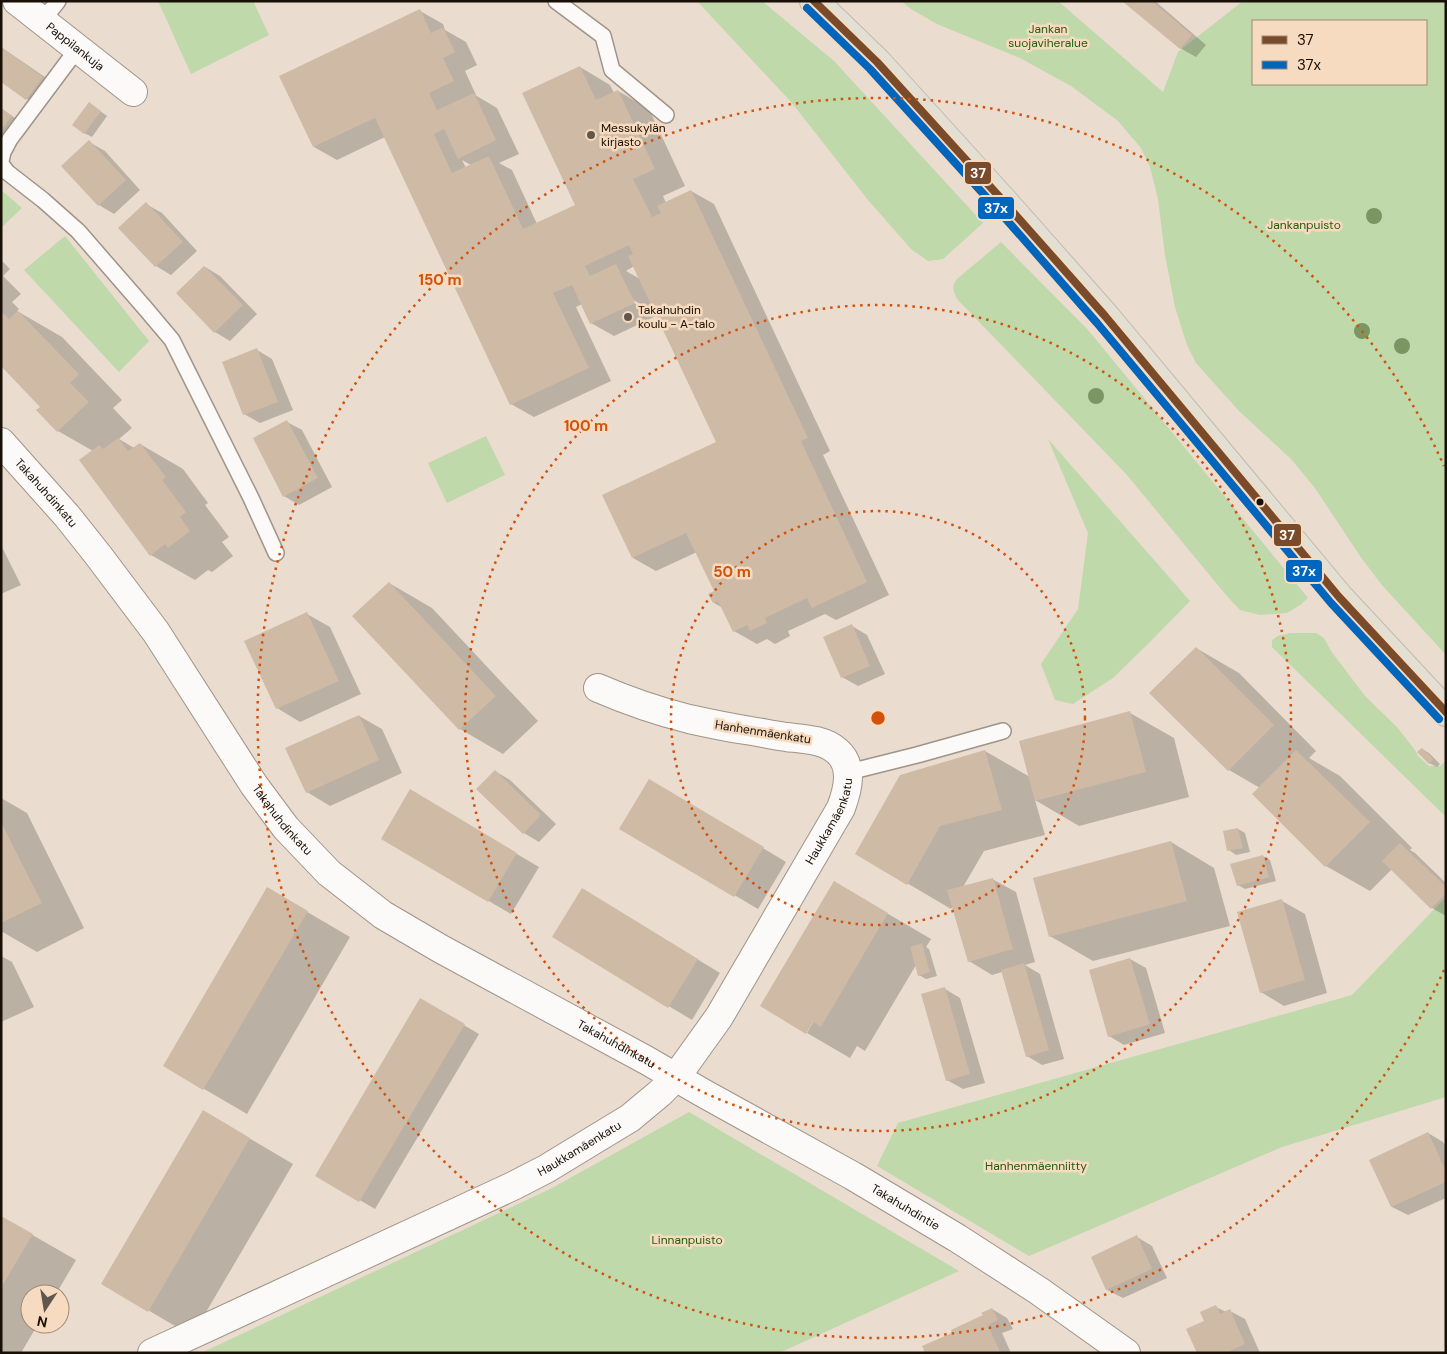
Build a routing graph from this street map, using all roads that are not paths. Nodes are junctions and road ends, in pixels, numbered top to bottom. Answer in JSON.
{"nodes":[{"id":1,"x":17,"y":1,"type":"edge"},
{"id":2,"x":556,"y":1,"type":"edge"},
{"id":3,"x":814,"y":1,"type":"edge"},
{"id":4,"x":51,"y":11,"type":"edge"},
{"id":5,"x":78,"y":48,"type":"junction"},
{"id":6,"x":133,"y":92,"type":"dead end"},
{"id":7,"x":666,"y":115,"type":"dead end"},
{"id":8,"x":1,"y":162,"type":"edge"},
{"id":9,"x":1,"y":442,"type":"edge"},
{"id":10,"x":276,"y":554,"type":"dead end"},
{"id":11,"x":598,"y":688,"type":"dead end"},
{"id":12,"x":1446,"y":712,"type":"edge"},
{"id":13,"x":1002,"y":731,"type":"dead end"},
{"id":14,"x":849,"y":772,"type":"junction"},
{"id":15,"x":676,"y":1076,"type":"junction"},
{"id":16,"x":152,"y":1353,"type":"edge"},
{"id":17,"x":1126,"y":1353,"type":"edge"}],
"edges":[{"from":1,"to":4,"type":"street","name":"Pappilankuja"},
{"from":2,"to":7,"type":"lane"},
{"from":3,"to":12,"type":"main road"},
{"from":4,"to":5,"type":"street","name":"Pappilankuja"},
{"from":5,"to":6,"type":"street","name":"Pappilankuja"},
{"from":5,"to":8,"type":"lane"},
{"from":8,"to":10,"type":"lane"},
{"from":9,"to":15,"type":"street","name":"Takahuhdinkatu"},
{"from":11,"to":14,"type":"street","name":"Hanhenmäenkatu"},
{"from":13,"to":14,"type":"lane"},
{"from":14,"to":15,"type":"street","name":"Haukkamäenkatu"},
{"from":15,"to":16,"type":"street","name":"Haukkamäenkatu"},
{"from":15,"to":17,"type":"street","name":"Takahuhdintie"}]}
